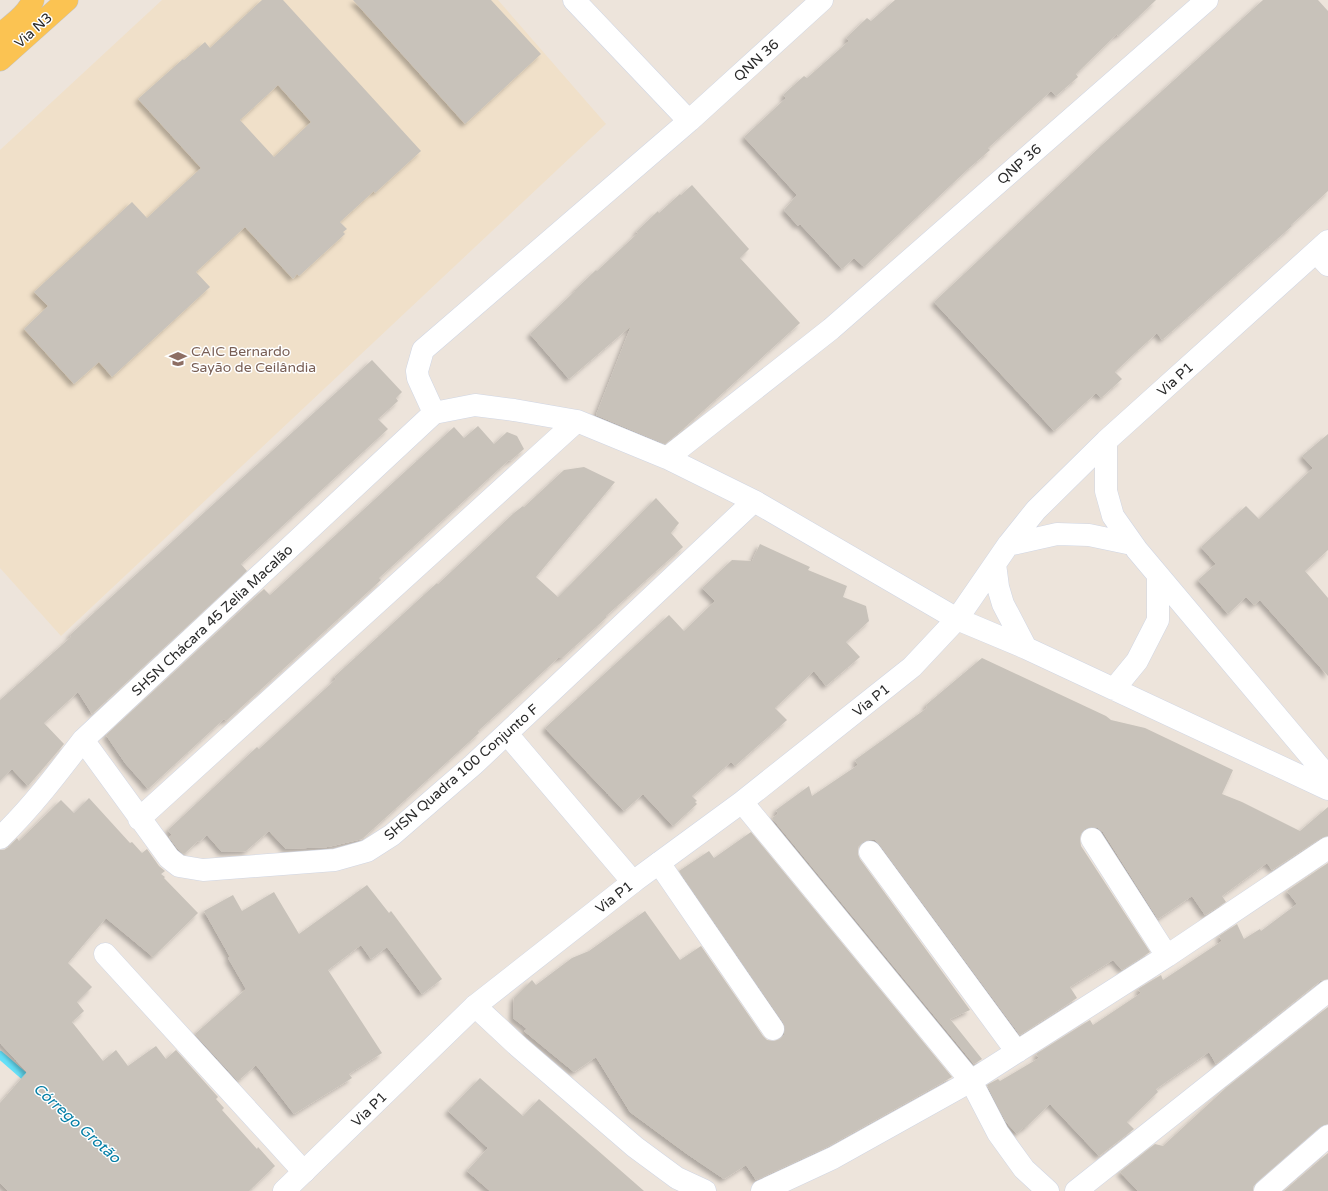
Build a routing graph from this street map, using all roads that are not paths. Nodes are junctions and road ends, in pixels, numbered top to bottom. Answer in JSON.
{"nodes":[{"id":1,"x":33,"y":0,"type":"edge"},
{"id":2,"x":67,"y":0,"type":"edge"},
{"id":3,"x":574,"y":0,"type":"edge"},
{"id":4,"x":822,"y":0,"type":"edge"},
{"id":5,"x":1206,"y":0,"type":"edge"},
{"id":6,"x":0,"y":35,"type":"edge"},
{"id":7,"x":0,"y":60,"type":"edge"},
{"id":8,"x":689,"y":120,"type":"junction"},
{"id":9,"x":1324,"y":252,"type":"edge"},
{"id":10,"x":434,"y":413,"type":"junction"},
{"id":11,"x":577,"y":421,"type":"junction"},
{"id":12,"x":1106,"y":441,"type":"junction"},
{"id":13,"x":667,"y":458,"type":"junction"},
{"id":14,"x":754,"y":501,"type":"junction"},
{"id":15,"x":1132,"y":544,"type":"junction"},
{"id":16,"x":1008,"y":545,"type":"junction"},
{"id":17,"x":995,"y":564,"type":"junction"},
{"id":18,"x":1158,"y":576,"type":"junction"},
{"id":19,"x":956,"y":619,"type":"junction"},
{"id":20,"x":1026,"y":648,"type":"junction"},
{"id":21,"x":1114,"y":689,"type":"junction"},
{"id":22,"x":507,"y":734,"type":"junction"},
{"id":23,"x":83,"y":740,"type":"junction"},
{"id":24,"x":1328,"y":777,"type":"edge"},
{"id":25,"x":1328,"y":789,"type":"edge"},
{"id":26,"x":742,"y":802,"type":"junction"},
{"id":27,"x":139,"y":819,"type":"junction"},
{"id":28,"x":0,"y":838,"type":"edge"},
{"id":29,"x":1092,"y":838,"type":"dead end"},
{"id":30,"x":1328,"y":848,"type":"edge"},
{"id":31,"x":870,"y":852,"type":"dead end"},
{"id":32,"x":659,"y":863,"type":"junction"},
{"id":33,"x":633,"y":882,"type":"junction"},
{"id":34,"x":105,"y":954,"type":"dead end"},
{"id":35,"x":1167,"y":956,"type":"junction"},
{"id":36,"x":1328,"y":991,"type":"edge"},
{"id":37,"x":474,"y":1006,"type":"junction"},
{"id":38,"x":773,"y":1029,"type":"dead end"},
{"id":39,"x":1017,"y":1052,"type":"junction"},
{"id":40,"x":971,"y":1081,"type":"junction"},
{"id":41,"x":1328,"y":1136,"type":"edge"},
{"id":42,"x":304,"y":1172,"type":"junction"},
{"id":43,"x":284,"y":1191,"type":"edge"},
{"id":44,"x":705,"y":1191,"type":"edge"},
{"id":45,"x":763,"y":1191,"type":"edge"},
{"id":46,"x":1048,"y":1191,"type":"edge"},
{"id":47,"x":1076,"y":1191,"type":"edge"},
{"id":48,"x":1265,"y":1191,"type":"edge"}],
"edges":[{"from":1,"to":6,"type":"main road"},
{"from":2,"to":7,"type":"main road","name":"Via N3"},
{"from":3,"to":8,"type":"street"},
{"from":4,"to":8,"type":"street","name":"QNN 36"},
{"from":5,"to":13,"type":"street","name":"QNP 36"},
{"from":8,"to":10,"type":"street","name":"QNN 36"},
{"from":9,"to":12,"type":"street","name":"Via P1"},
{"from":10,"to":11,"type":"street"},
{"from":10,"to":23,"type":"street","name":"SHSN Chácara 45 Zelia Macalão"},
{"from":11,"to":13,"type":"street"},
{"from":11,"to":27,"type":"street"},
{"from":12,"to":15,"type":"street"},
{"from":12,"to":16,"type":"street","name":"Via P1"},
{"from":13,"to":14,"type":"street"},
{"from":14,"to":19,"type":"street"},
{"from":14,"to":22,"type":"street","name":"SHSN Quadra 100 Conjunto F"},
{"from":15,"to":16,"type":"street"},
{"from":15,"to":18,"type":"street"},
{"from":16,"to":17,"type":"street","name":"Via P1"},
{"from":17,"to":19,"type":"street","name":"Via P1"},
{"from":17,"to":20,"type":"street"},
{"from":18,"to":21,"type":"street"},
{"from":18,"to":24,"type":"street"},
{"from":19,"to":20,"type":"street"},
{"from":19,"to":26,"type":"street","name":"Via P1"},
{"from":20,"to":21,"type":"street"},
{"from":21,"to":25,"type":"street"},
{"from":22,"to":27,"type":"street","name":"SHSN Quadra 100 Conjunto F"},
{"from":22,"to":33,"type":"street"},
{"from":23,"to":27,"type":"street","name":"SHSN Quadra 100 Conjunto F"},
{"from":23,"to":28,"type":"street","name":"SHSN Chácara 45 Zelia Macalão"},
{"from":26,"to":32,"type":"street","name":"Via P1"},
{"from":26,"to":40,"type":"street"},
{"from":29,"to":35,"type":"street"},
{"from":30,"to":35,"type":"street"},
{"from":31,"to":39,"type":"street"},
{"from":32,"to":33,"type":"street","name":"Via P1"},
{"from":32,"to":38,"type":"street"},
{"from":33,"to":37,"type":"street","name":"Via P1"},
{"from":34,"to":42,"type":"street"},
{"from":35,"to":39,"type":"street"},
{"from":36,"to":47,"type":"street"},
{"from":37,"to":42,"type":"street","name":"Via P1"},
{"from":37,"to":44,"type":"street"},
{"from":39,"to":40,"type":"street"},
{"from":40,"to":45,"type":"street"},
{"from":40,"to":46,"type":"street"},
{"from":41,"to":48,"type":"street"},
{"from":42,"to":43,"type":"street","name":"Via P1"}]}
